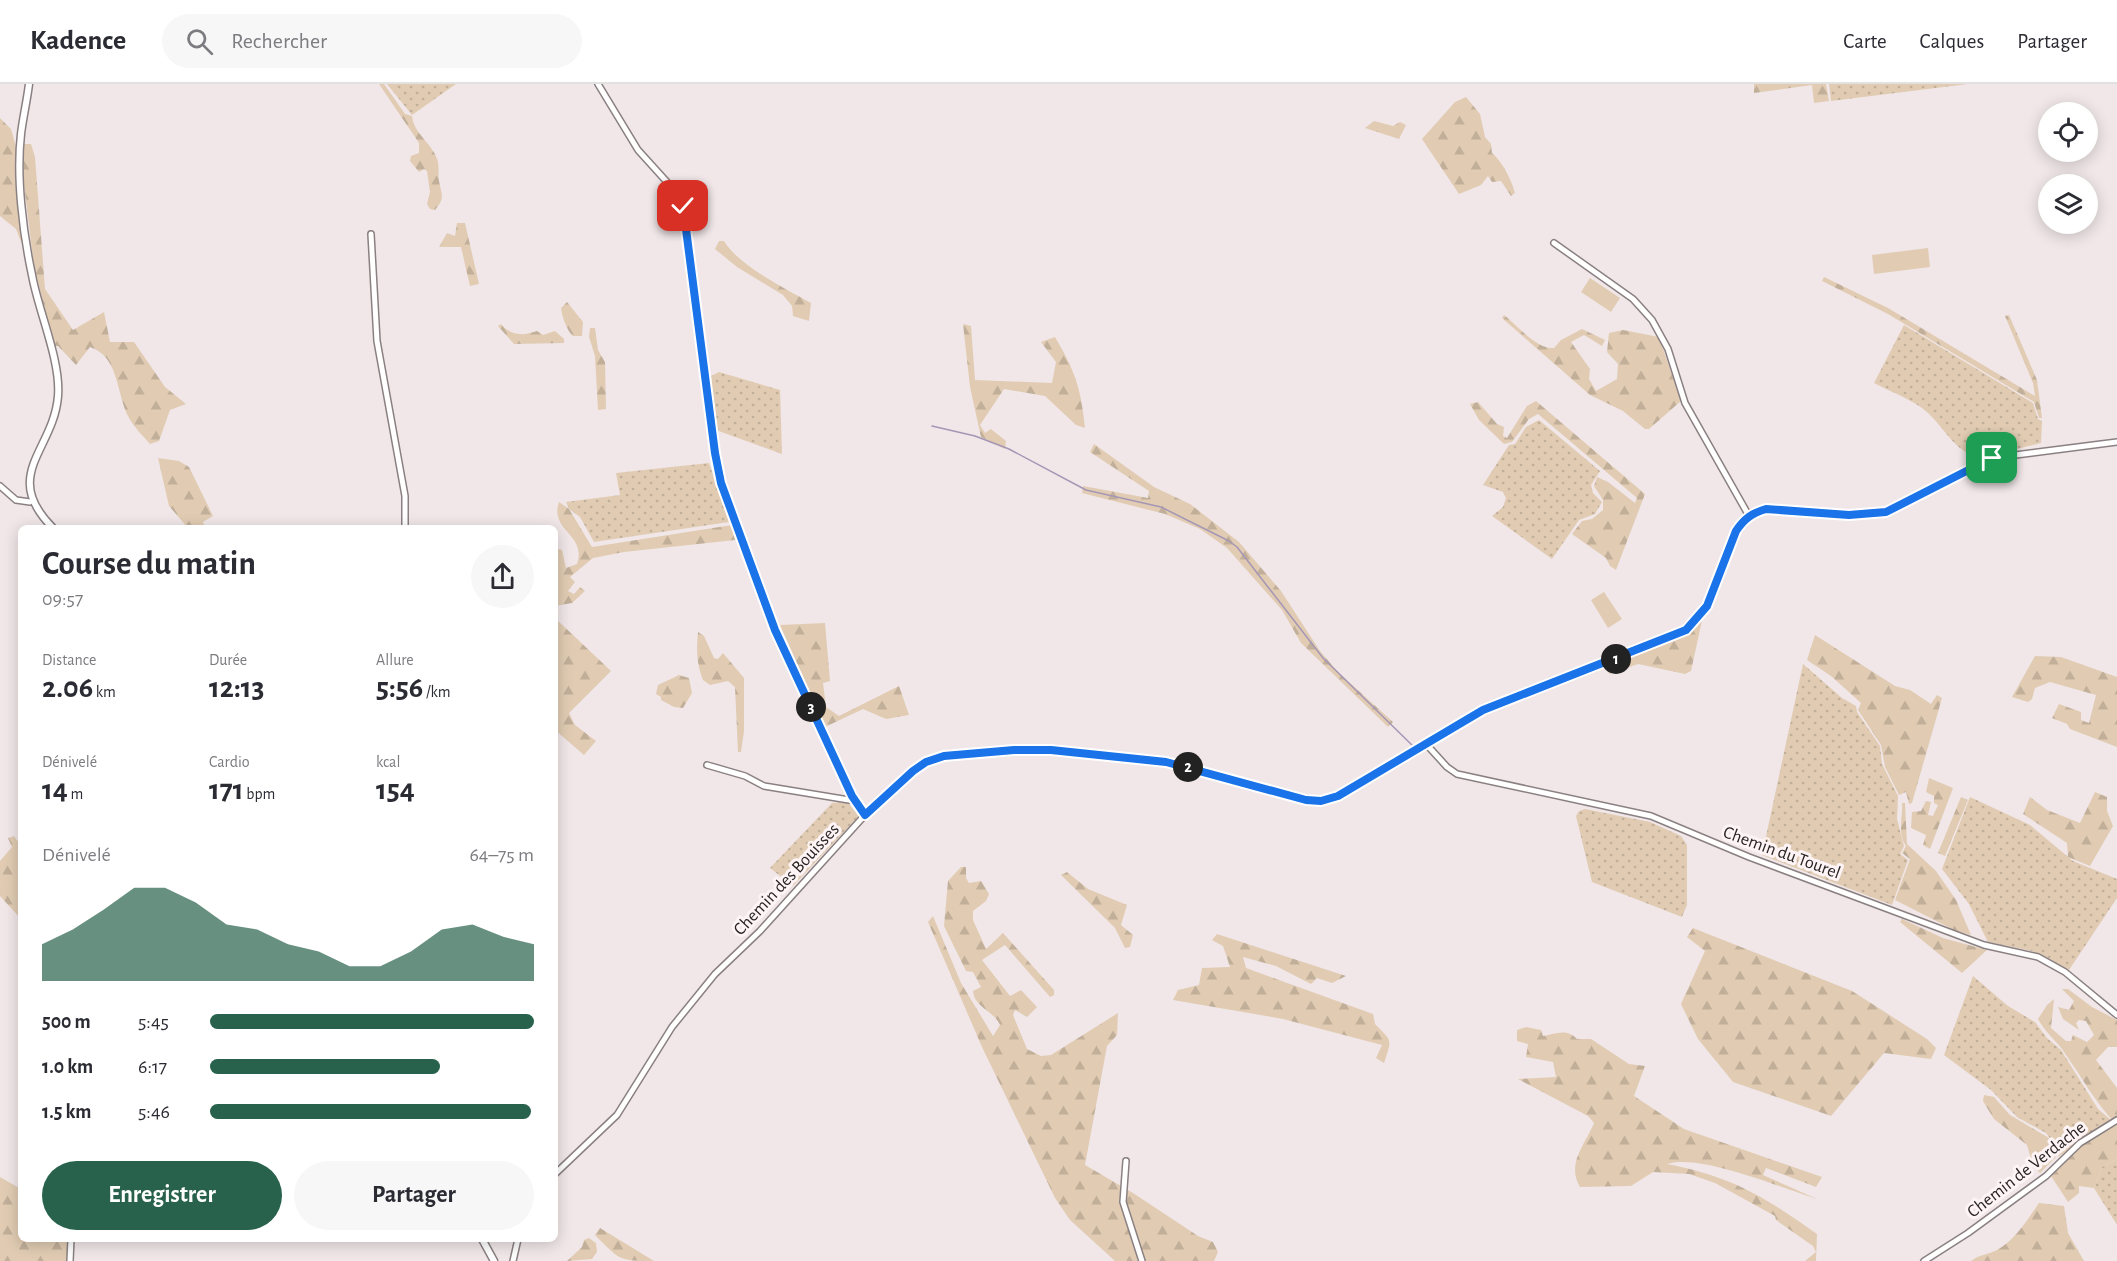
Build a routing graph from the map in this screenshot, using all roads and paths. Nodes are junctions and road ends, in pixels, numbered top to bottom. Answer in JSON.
{"nodes":[{"id":1,"x":29,"y":84,"type":"edge"},
{"id":2,"x":597,"y":84,"type":"edge"},
{"id":3,"x":371,"y":234,"type":"dead end"},
{"id":4,"x":1554,"y":243,"type":"dead end"},
{"id":5,"x":2117,"y":442,"type":"edge"},
{"id":6,"x":0,"y":486,"type":"edge"},
{"id":7,"x":30,"y":502,"type":"junction"},
{"id":8,"x":1749,"y":516,"type":"junction"},
{"id":9,"x":49,"y":525,"type":"edge"},
{"id":10,"x":405,"y":525,"type":"edge"},
{"id":11,"x":1427,"y":745,"type":"junction"},
{"id":12,"x":707,"y":765,"type":"dead end"},
{"id":13,"x":855,"y":801,"type":"junction"},
{"id":14,"x":865,"y":815,"type":"junction"},
{"id":15,"x":2117,"y":1015,"type":"edge"},
{"id":16,"x":2117,"y":1120,"type":"edge"},
{"id":17,"x":1126,"y":1161,"type":"dead end"},
{"id":18,"x":558,"y":1171,"type":"edge"},
{"id":19,"x":71,"y":1242,"type":"edge"},
{"id":20,"x":484,"y":1242,"type":"edge"},
{"id":21,"x":517,"y":1242,"type":"edge"},
{"id":22,"x":70,"y":1261,"type":"edge"},
{"id":23,"x":494,"y":1261,"type":"edge"},
{"id":24,"x":513,"y":1261,"type":"edge"},
{"id":25,"x":1142,"y":1261,"type":"edge"},
{"id":26,"x":1924,"y":1261,"type":"edge"}],
"edges":[{"from":1,"to":7,"type":"street"},
{"from":2,"to":13,"type":"street"},
{"from":3,"to":10,"type":"street"},
{"from":4,"to":8,"type":"street"},
{"from":5,"to":8,"type":"street"},
{"from":6,"to":7,"type":"street"},
{"from":7,"to":9,"type":"street"},
{"from":8,"to":11,"type":"street","name":"Chemin des Bouisses"},
{"from":11,"to":14,"type":"street","name":"Chemin des Bouisses"},
{"from":11,"to":15,"type":"street","name":"Chemin du Tourel"},
{"from":12,"to":13,"type":"street"},
{"from":13,"to":14,"type":"street"},
{"from":14,"to":18,"type":"street","name":"Chemin des Bouisses"},
{"from":16,"to":26,"type":"street","name":"Chemin de Verdache"},
{"from":17,"to":25,"type":"street"},
{"from":19,"to":22,"type":"street"},
{"from":20,"to":23,"type":"street"},
{"from":21,"to":24,"type":"street"}]}
